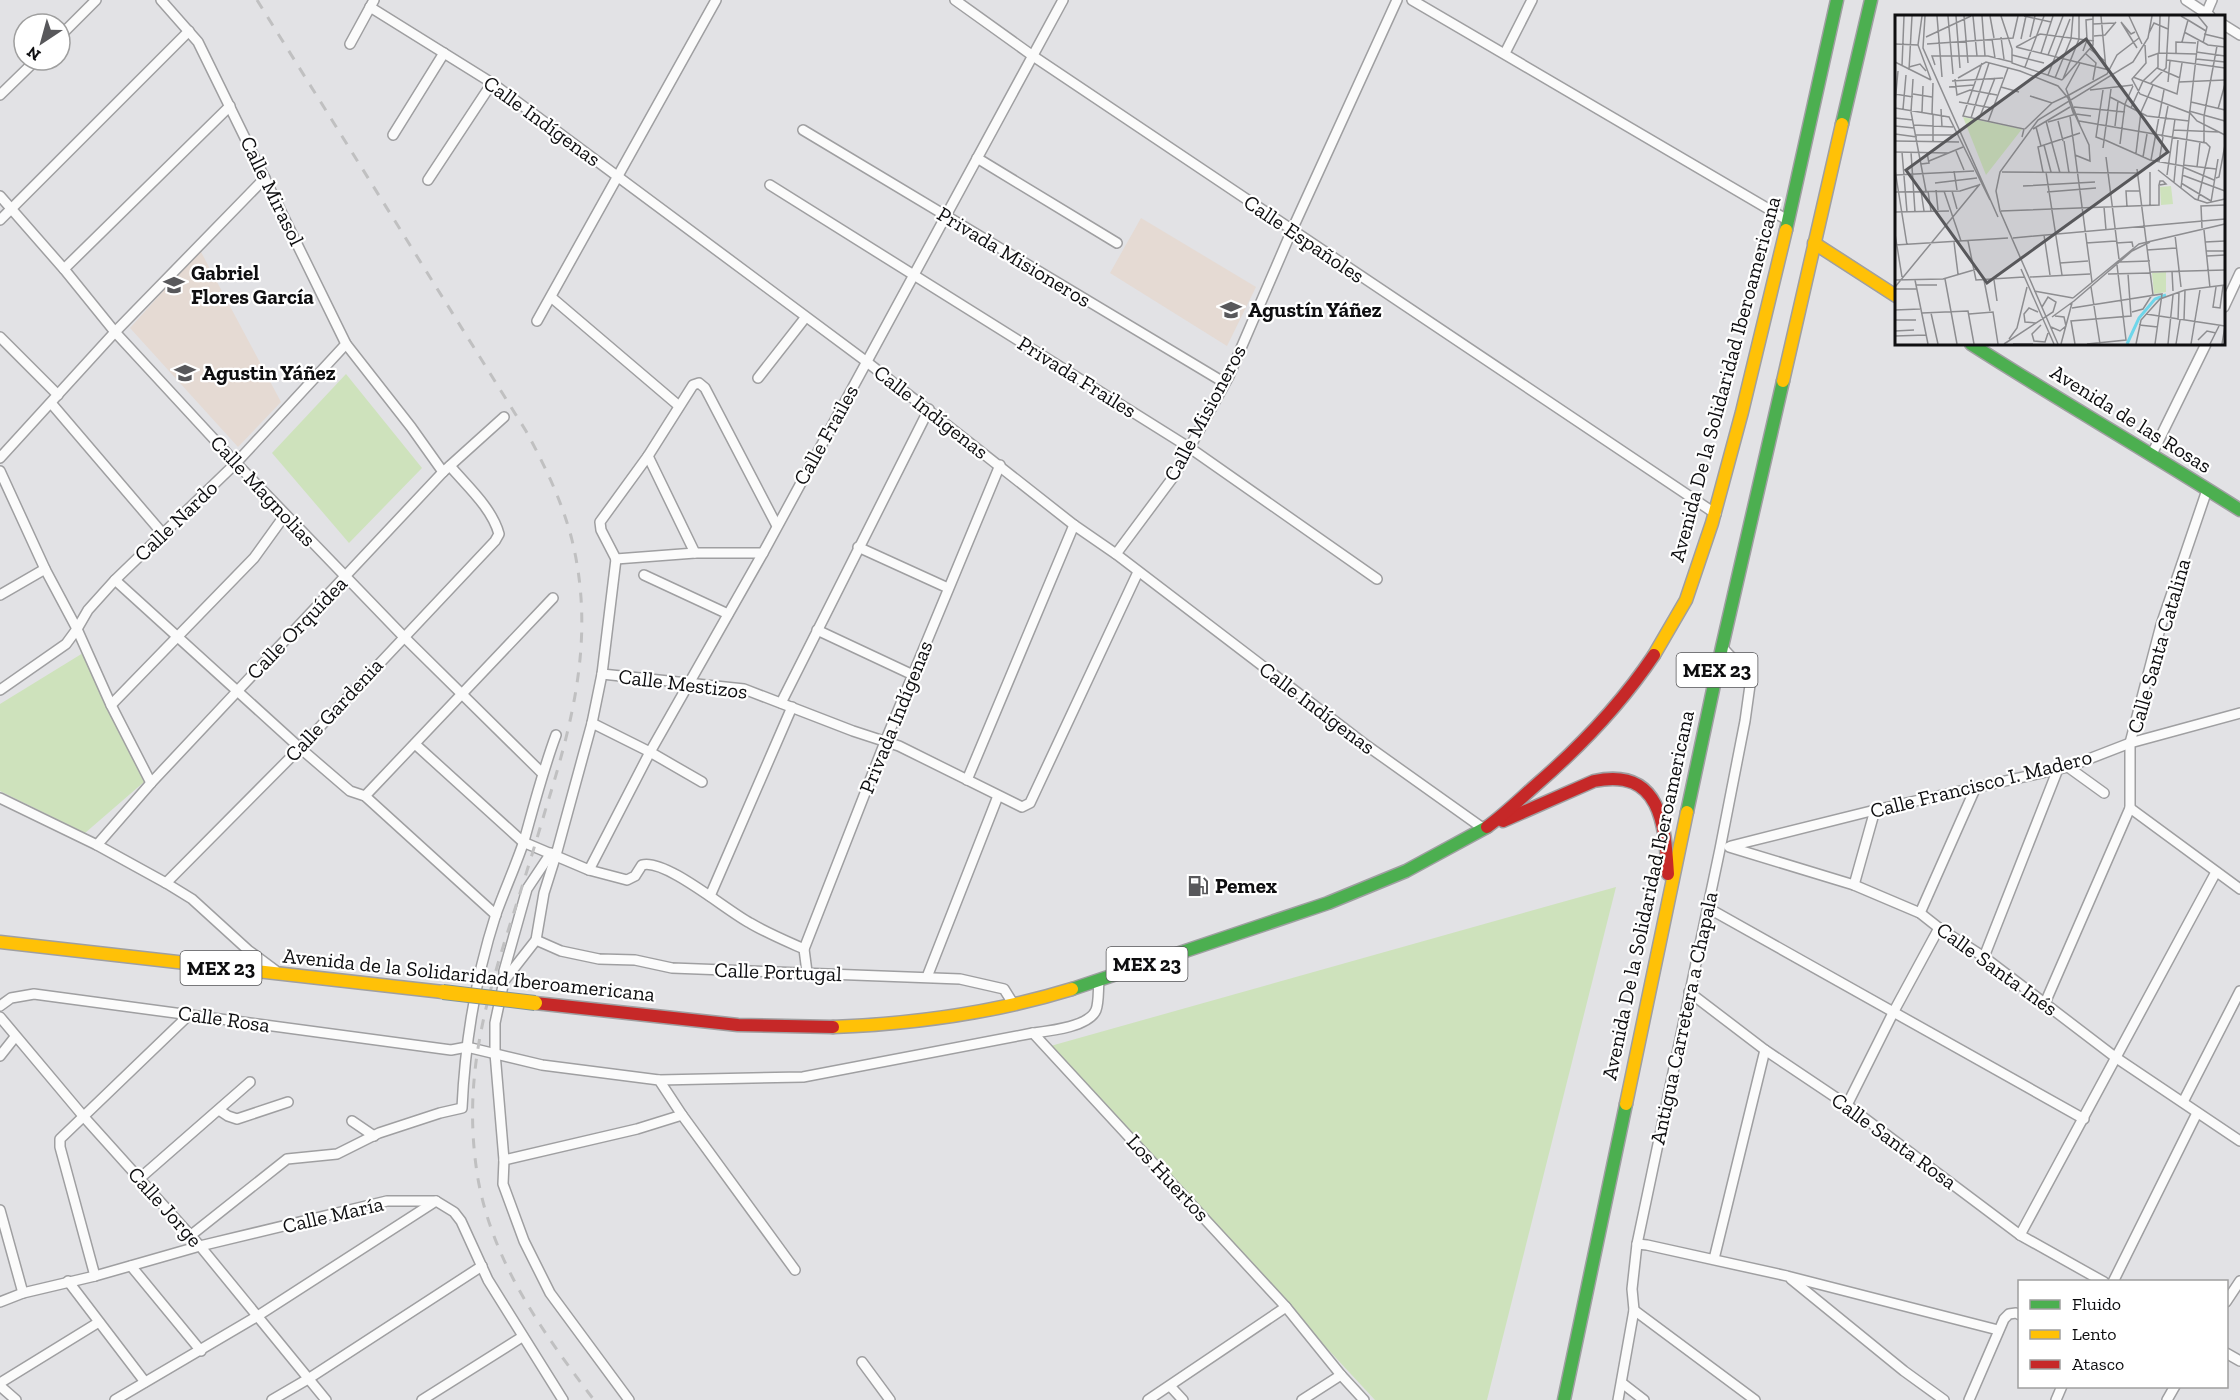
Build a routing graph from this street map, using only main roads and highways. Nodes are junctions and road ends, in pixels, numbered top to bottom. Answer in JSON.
{"nodes":[{"id":1,"x":1837,"y":0,"type":"edge"},
{"id":2,"x":1871,"y":0,"type":"edge"},
{"id":3,"x":1814,"y":243,"type":"junction"},
{"id":4,"x":1895,"y":295,"type":"edge"},
{"id":5,"x":1973,"y":345,"type":"edge"},
{"id":6,"x":2240,"y":510,"type":"edge"},
{"id":7,"x":1484,"y":829,"type":"junction"},
{"id":8,"x":1668,"y":896,"type":"junction"},
{"id":9,"x":0,"y":942,"type":"edge"},
{"id":10,"x":791,"y":1028,"type":"joint"},
{"id":11,"x":1564,"y":1400,"type":"edge"}],
"edges":[{"from":1,"to":7,"type":"main road","name":"Avenida De la Solidaridad Iberoamericana","number":"MEX 23"},
{"from":2,"to":3,"type":"main road","name":"Avenida De la Solidaridad Iberoamericana","number":"MEX 23"},
{"from":3,"to":4,"type":"main road"},
{"from":3,"to":8,"type":"main road","name":"Avenida De la Solidaridad Iberoamericana","number":"MEX 23"},
{"from":5,"to":6,"type":"main road","name":"Avenida de las Rosas"},
{"from":7,"to":8,"type":"main road"},
{"from":7,"to":10,"type":"main road","name":"Avenida De la Solidaridad Iberoamericana","number":"MEX 23"},
{"from":8,"to":11,"type":"main road","name":"Avenida De la Solidaridad Iberoamericana","number":"MEX 23"},
{"from":9,"to":10,"type":"main road","name":"Avenida de la Solidaridad Iberoamericana","number":"MEX 23","bridge":true}]}
